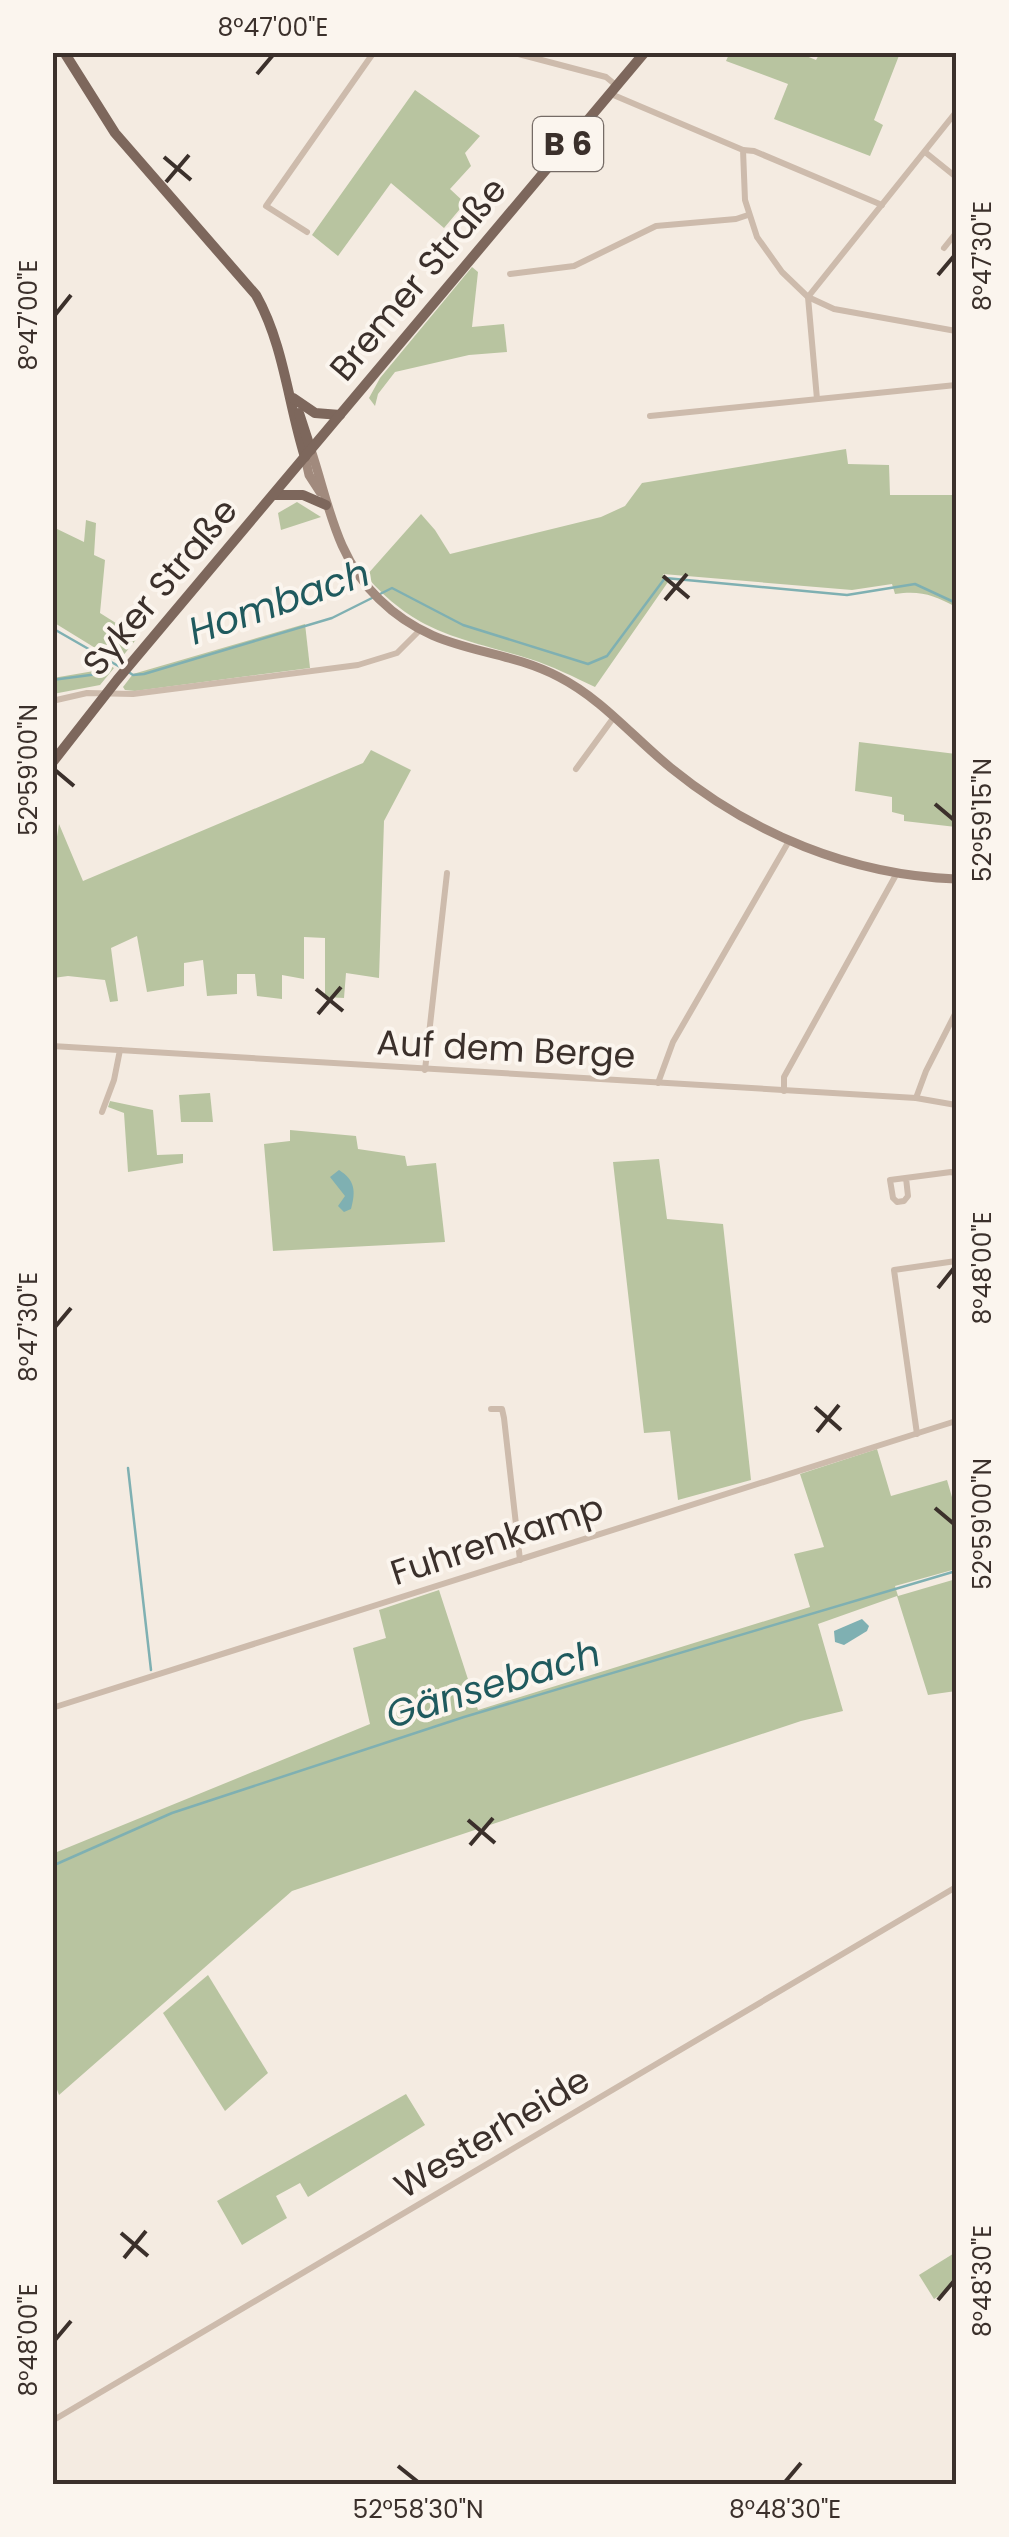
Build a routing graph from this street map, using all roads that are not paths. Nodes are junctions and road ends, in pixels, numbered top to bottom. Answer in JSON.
{"nodes":[{"id":1,"x":64,"y":52,"type":"edge"},
{"id":2,"x":374,"y":52,"type":"edge"},
{"id":3,"x":511,"y":52,"type":"edge"},
{"id":4,"x":646,"y":52,"type":"edge"},
{"id":5,"x":614,"y":90,"type":"junction"},
{"id":6,"x":956,"y":112,"type":"edge"},
{"id":7,"x":743,"y":150,"type":"junction"},
{"id":8,"x":924,"y":152,"type":"junction"},
{"id":9,"x":956,"y":177,"type":"edge"},
{"id":10,"x":882,"y":205,"type":"junction"},
{"id":11,"x":748,"y":215,"type":"junction"},
{"id":12,"x":307,"y":232,"type":"dead end"},
{"id":13,"x":956,"y":233,"type":"edge"},
{"id":14,"x":944,"y":248,"type":"dead end"},
{"id":15,"x":510,"y":274,"type":"dead end"},
{"id":16,"x":808,"y":297,"type":"junction"},
{"id":17,"x":956,"y":332,"type":"edge"},
{"id":18,"x":956,"y":384,"type":"edge"},
{"id":19,"x":817,"y":399,"type":"junction"},
{"id":20,"x":293,"y":400,"type":"junction"},
{"id":21,"x":340,"y":415,"type":"junction"},
{"id":22,"x":650,"y":416,"type":"dead end"},
{"id":23,"x":308,"y":453,"type":"junction"},
{"id":24,"x":274,"y":494,"type":"junction"},
{"id":25,"x":324,"y":500,"type":"junction"},
{"id":26,"x":420,"y":630,"type":"junction"},
{"id":27,"x":106,"y":693,"type":"junction"},
{"id":28,"x":52,"y":701,"type":"edge"},
{"id":29,"x":614,"y":717,"type":"junction"},
{"id":30,"x":52,"y":762,"type":"edge"},
{"id":31,"x":576,"y":770,"type":"dead end"},
{"id":32,"x":789,"y":841,"type":"junction"},
{"id":33,"x":447,"y":873,"type":"dead end"},
{"id":34,"x":897,"y":873,"type":"junction"},
{"id":35,"x":956,"y":879,"type":"edge"},
{"id":36,"x":956,"y":1012,"type":"edge"},
{"id":37,"x":52,"y":1046,"type":"edge"},
{"id":38,"x":120,"y":1050,"type":"junction"},
{"id":39,"x":425,"y":1070,"type":"junction"},
{"id":40,"x":658,"y":1083,"type":"junction"},
{"id":41,"x":784,"y":1091,"type":"junction"},
{"id":42,"x":916,"y":1098,"type":"junction"},
{"id":43,"x":956,"y":1105,"type":"edge"},
{"id":44,"x":102,"y":1112,"type":"dead end"},
{"id":45,"x":956,"y":1174,"type":"edge"},
{"id":46,"x":906,"y":1178,"type":"dead end"},
{"id":47,"x":956,"y":1261,"type":"edge"},
{"id":48,"x":491,"y":1409,"type":"dead end"},
{"id":49,"x":956,"y":1421,"type":"edge"},
{"id":50,"x":917,"y":1434,"type":"junction"},
{"id":51,"x":520,"y":1560,"type":"junction"},
{"id":52,"x":52,"y":1708,"type":"edge"},
{"id":53,"x":956,"y":1887,"type":"edge"},
{"id":54,"x":52,"y":2421,"type":"edge"}],
"edges":[{"from":1,"to":20,"type":"main road"},
{"from":2,"to":12,"type":"street"},
{"from":3,"to":5,"type":"street"},
{"from":4,"to":5,"type":"main road","name":"Bremer Straße","number":"B 6"},
{"from":5,"to":7,"type":"street"},
{"from":5,"to":21,"type":"main road","name":"Bremer Straße","number":"B 6"},
{"from":6,"to":8,"type":"street"},
{"from":7,"to":10,"type":"street"},
{"from":7,"to":11,"type":"street"},
{"from":8,"to":9,"type":"street"},
{"from":8,"to":10,"type":"street"},
{"from":10,"to":16,"type":"street"},
{"from":11,"to":15,"type":"street"},
{"from":11,"to":16,"type":"street"},
{"from":13,"to":14,"type":"street"},
{"from":16,"to":17,"type":"street"},
{"from":16,"to":19,"type":"street"},
{"from":18,"to":19,"type":"street"},
{"from":19,"to":22,"type":"street"},
{"from":20,"to":21,"type":"main road"},
{"from":20,"to":23,"type":"main road"},
{"from":21,"to":23,"type":"main road","name":"Bremer Straße","number":"B 6"},
{"from":23,"to":24,"type":"main road","name":"Syker Straße","number":"B 6"},
{"from":23,"to":25,"type":"main road"},
{"from":24,"to":25,"type":"main road"},
{"from":24,"to":27,"type":"main road","name":"Syker Straße","number":"B 6"},
{"from":25,"to":26,"type":"main road"},
{"from":26,"to":27,"type":"street"},
{"from":26,"to":29,"type":"main road"},
{"from":27,"to":28,"type":"street"},
{"from":27,"to":30,"type":"main road","name":"Syker Straße","number":"B 6"},
{"from":29,"to":31,"type":"street"},
{"from":29,"to":32,"type":"main road"},
{"from":32,"to":34,"type":"main road"},
{"from":32,"to":40,"type":"street"},
{"from":33,"to":39,"type":"street"},
{"from":34,"to":35,"type":"main road"},
{"from":34,"to":41,"type":"street"},
{"from":36,"to":42,"type":"street"},
{"from":37,"to":38,"type":"street","name":"Auf dem Berge"},
{"from":38,"to":39,"type":"street","name":"Auf dem Berge"},
{"from":38,"to":44,"type":"street"},
{"from":39,"to":40,"type":"street","name":"Auf dem Berge"},
{"from":40,"to":41,"type":"street","name":"Auf dem Berge"},
{"from":41,"to":42,"type":"street","name":"Auf dem Berge"},
{"from":42,"to":43,"type":"street","name":"Auf dem Berge"},
{"from":45,"to":46,"type":"street"},
{"from":47,"to":50,"type":"street"},
{"from":48,"to":51,"type":"street"},
{"from":49,"to":50,"type":"street","name":"Fuhrenkamp"},
{"from":50,"to":51,"type":"street","name":"Fuhrenkamp"},
{"from":51,"to":52,"type":"street","name":"Fuhrenkamp"},
{"from":53,"to":54,"type":"street","name":"Westerheide"}]}
